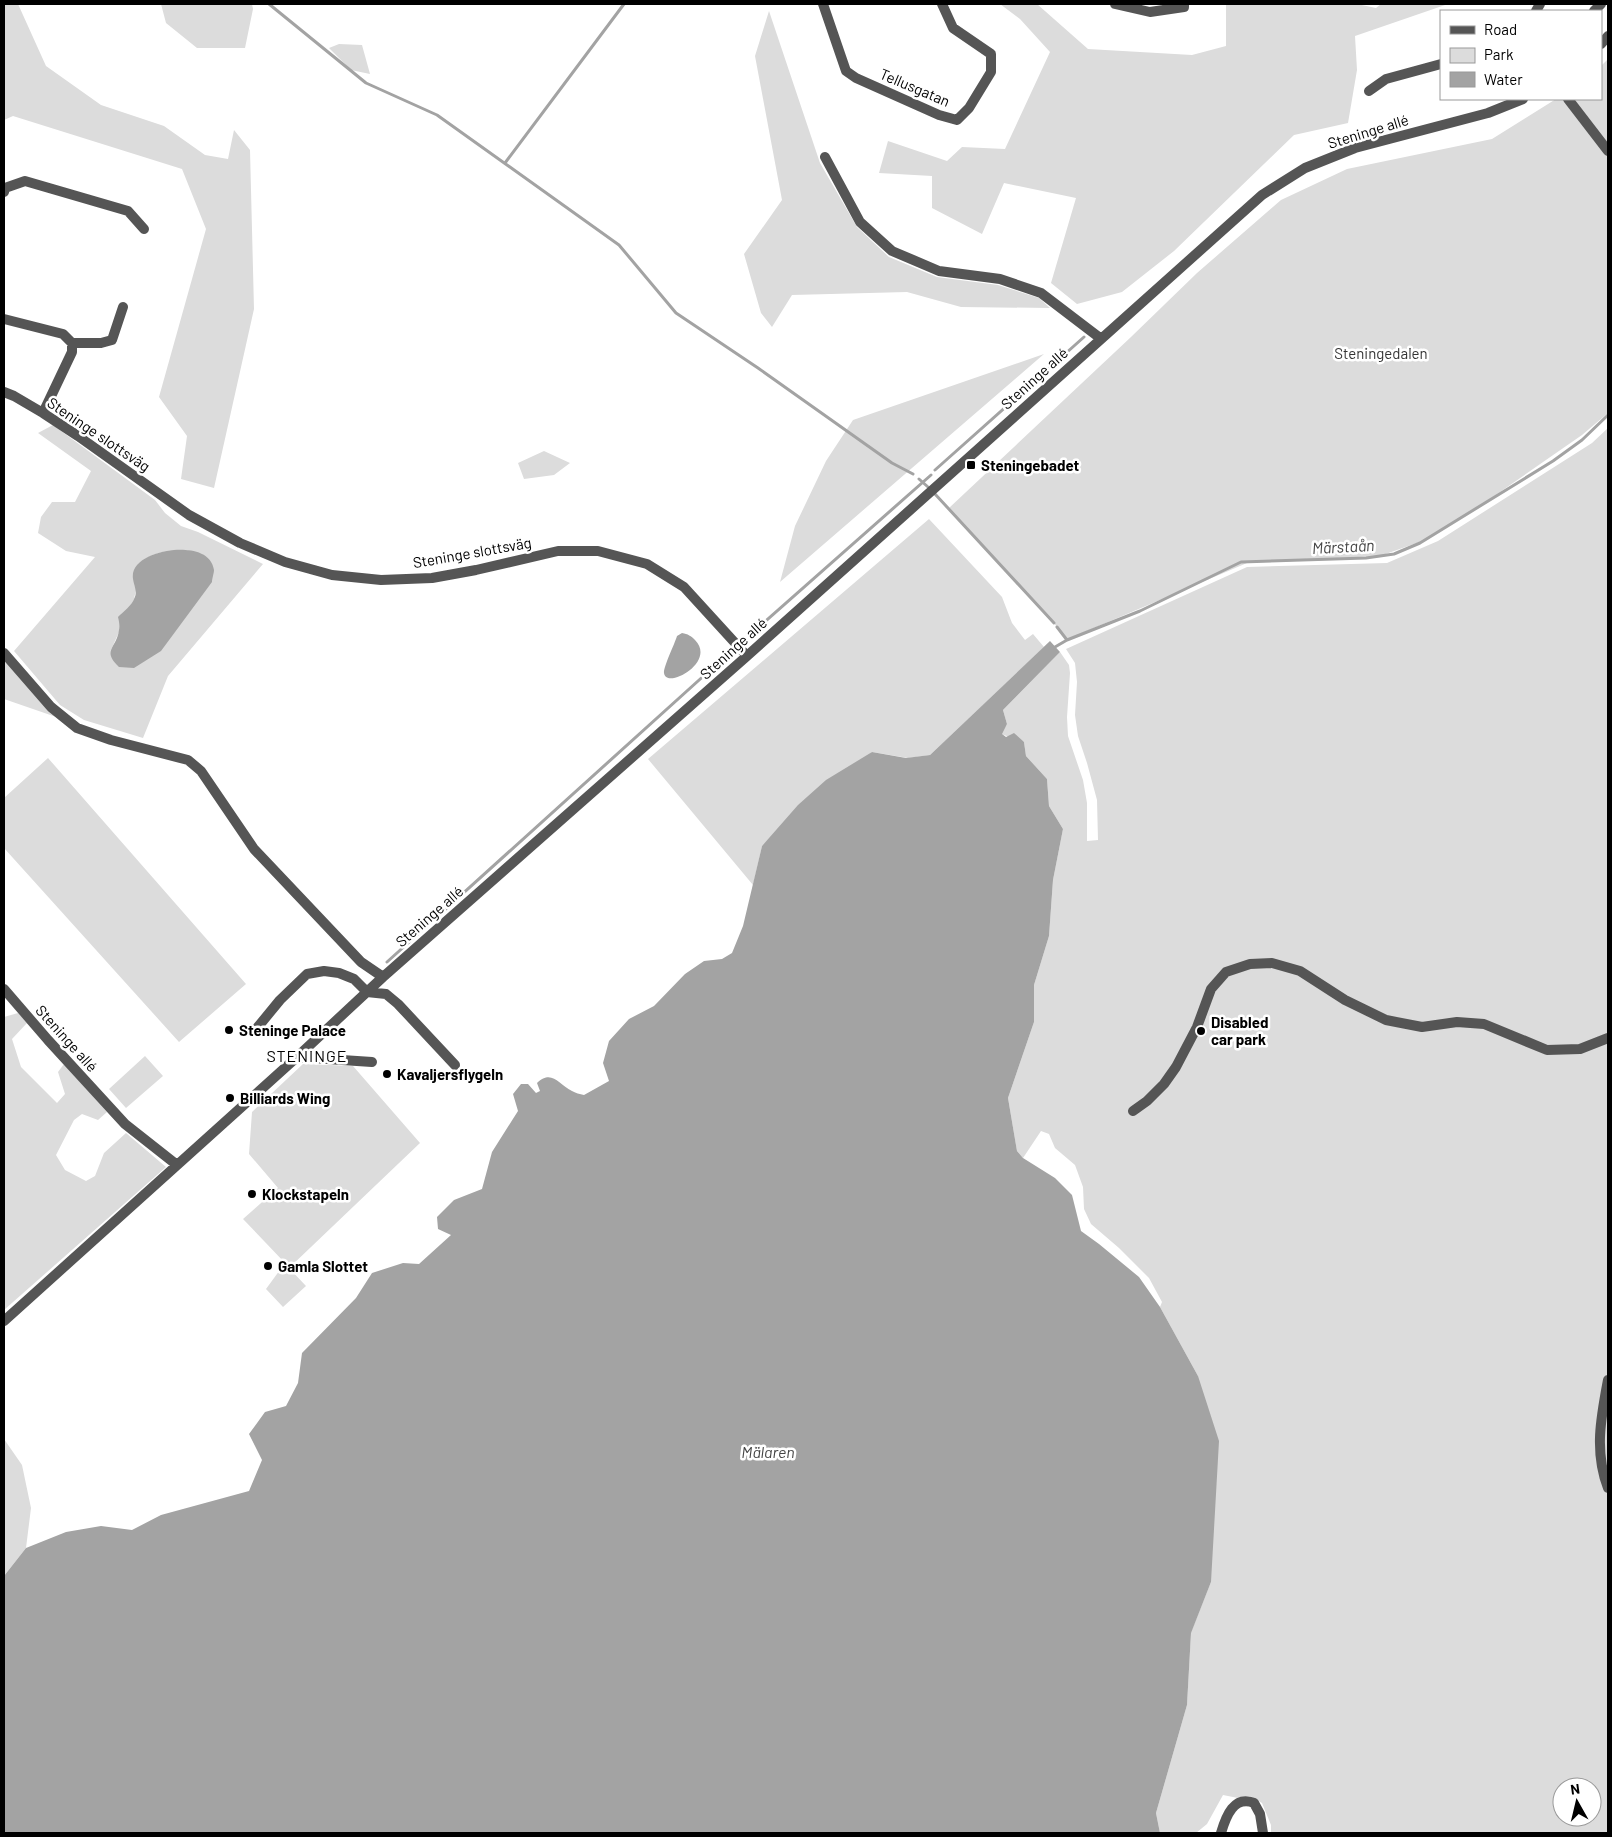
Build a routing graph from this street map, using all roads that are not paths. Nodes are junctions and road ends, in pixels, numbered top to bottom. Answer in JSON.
{"nodes":[{"id":1,"x":823,"y":4,"type":"edge"},
{"id":2,"x":942,"y":4,"type":"edge"},
{"id":3,"x":1115,"y":4,"type":"edge"},
{"id":4,"x":1184,"y":4,"type":"edge"},
{"id":5,"x":1440,"y":64,"type":"edge"},
{"id":6,"x":1369,"y":91,"type":"dead end"},
{"id":7,"x":1520,"y":100,"type":"edge"},
{"id":8,"x":1569,"y":100,"type":"edge"},
{"id":9,"x":1608,"y":151,"type":"edge"},
{"id":10,"x":825,"y":157,"type":"dead end"},
{"id":11,"x":4,"y":192,"type":"edge"},
{"id":12,"x":144,"y":229,"type":"dead end"},
{"id":13,"x":123,"y":307,"type":"dead end"},
{"id":14,"x":4,"y":319,"type":"edge"},
{"id":15,"x":1100,"y":338,"type":"junction"},
{"id":16,"x":72,"y":343,"type":"junction"},
{"id":17,"x":4,"y":392,"type":"edge"},
{"id":18,"x":43,"y":413,"type":"junction"},
{"id":19,"x":4,"y":653,"type":"edge"},
{"id":20,"x":747,"y":656,"type":"junction"},
{"id":21,"x":383,"y":977,"type":"junction"},
{"id":22,"x":4,"y":989,"type":"edge"},
{"id":23,"x":368,"y":992,"type":"junction"},
{"id":24,"x":257,"y":1028,"type":"dead end"},
{"id":25,"x":1608,"y":1038,"type":"edge"},
{"id":26,"x":298,"y":1057,"type":"junction"},
{"id":27,"x":372,"y":1062,"type":"dead end"},
{"id":28,"x":455,"y":1065,"type":"dead end"},
{"id":29,"x":1133,"y":1111,"type":"dead end"},
{"id":30,"x":177,"y":1165,"type":"junction"},
{"id":31,"x":4,"y":1321,"type":"edge"},
{"id":32,"x":1608,"y":1380,"type":"edge"},
{"id":33,"x":1608,"y":1488,"type":"edge"},
{"id":34,"x":1220,"y":1833,"type":"edge"},
{"id":35,"x":1263,"y":1833,"type":"edge"}],
"edges":[{"from":1,"to":2,"type":"street","name":"Tellusgatan"},
{"from":3,"to":4,"type":"street"},
{"from":5,"to":6,"type":"street"},
{"from":7,"to":15,"type":"street","name":"Steninge allé"},
{"from":8,"to":9,"type":"street"},
{"from":10,"to":15,"type":"street"},
{"from":11,"to":12,"type":"street"},
{"from":13,"to":16,"type":"street"},
{"from":14,"to":16,"type":"street"},
{"from":15,"to":20,"type":"street","name":"Steninge allé"},
{"from":16,"to":18,"type":"street"},
{"from":17,"to":18,"type":"street","name":"Steninge slottsväg"},
{"from":18,"to":20,"type":"street","name":"Steninge slottsväg"},
{"from":19,"to":21,"type":"street"},
{"from":20,"to":21,"type":"street","name":"Steninge allé"},
{"from":21,"to":23,"type":"street","name":"Steninge allé"},
{"from":22,"to":30,"type":"street","name":"Steninge allé"},
{"from":23,"to":24,"type":"street"},
{"from":23,"to":26,"type":"street","name":"Steninge allé"},
{"from":23,"to":28,"type":"street"},
{"from":25,"to":29,"type":"street"},
{"from":26,"to":27,"type":"street"},
{"from":26,"to":30,"type":"street","name":"Steninge allé"},
{"from":30,"to":31,"type":"street","name":"Steninge allé"},
{"from":32,"to":33,"type":"street"},
{"from":34,"to":35,"type":"street"}]}
